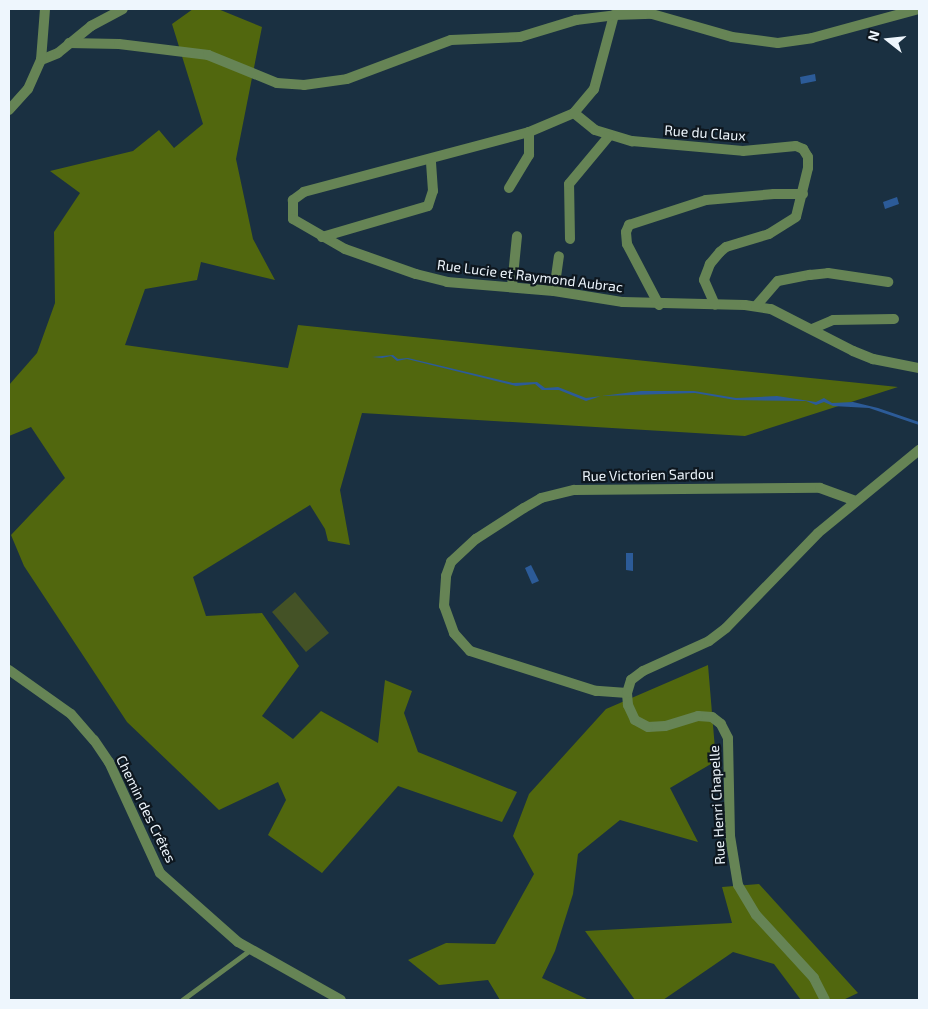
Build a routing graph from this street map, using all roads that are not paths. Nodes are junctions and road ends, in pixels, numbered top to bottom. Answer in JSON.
{"nodes":[{"id":1,"x":45,"y":9,"type":"edge"},
{"id":2,"x":123,"y":9,"type":"edge"},
{"id":3,"x":919,"y":9,"type":"edge"},
{"id":4,"x":614,"y":15,"type":"junction"},
{"id":5,"x":69,"y":43,"type":"junction"},
{"id":6,"x":41,"y":60,"type":"junction"},
{"id":7,"x":9,"y":110,"type":"edge"},
{"id":8,"x":574,"y":113,"type":"junction"},
{"id":9,"x":529,"y":132,"type":"junction"},
{"id":10,"x":609,"y":136,"type":"junction"},
{"id":11,"x":431,"y":159,"type":"junction"},
{"id":12,"x":509,"y":188,"type":"dead end"},
{"id":13,"x":803,"y":194,"type":"junction"},
{"id":14,"x":518,"y":236,"type":"dead end"},
{"id":15,"x":322,"y":237,"type":"junction"},
{"id":16,"x":570,"y":239,"type":"dead end"},
{"id":17,"x":559,"y":256,"type":"dead end"},
{"id":18,"x":888,"y":282,"type":"dead end"},
{"id":19,"x":512,"y":286,"type":"junction"},
{"id":20,"x":554,"y":290,"type":"junction"},
{"id":21,"x":659,"y":305,"type":"junction"},
{"id":22,"x":715,"y":305,"type":"junction"},
{"id":23,"x":756,"y":306,"type":"junction"},
{"id":24,"x":894,"y":319,"type":"dead end"},
{"id":25,"x":812,"y":329,"type":"junction"},
{"id":26,"x":919,"y":368,"type":"edge"},
{"id":27,"x":919,"y":450,"type":"edge"},
{"id":28,"x":856,"y":501,"type":"junction"},
{"id":29,"x":9,"y":670,"type":"edge"},
{"id":30,"x":627,"y":693,"type":"junction"},
{"id":31,"x":250,"y":950,"type":"junction"},
{"id":32,"x":182,"y":1000,"type":"edge"},
{"id":33,"x":341,"y":1000,"type":"edge"},
{"id":34,"x":825,"y":1000,"type":"edge"}],
"edges":[{"from":1,"to":6,"type":"street"},
{"from":2,"to":5,"type":"street"},
{"from":3,"to":4,"type":"street"},
{"from":4,"to":5,"type":"street"},
{"from":4,"to":8,"type":"street","name":"Rue Lucie et Raymond Aubrac"},
{"from":5,"to":6,"type":"street"},
{"from":6,"to":7,"type":"street"},
{"from":8,"to":9,"type":"street","name":"Rue Lucie et Raymond Aubrac"},
{"from":8,"to":10,"type":"street","name":"Rue du Claux"},
{"from":9,"to":11,"type":"street","name":"Rue Lucie et Raymond Aubrac"},
{"from":9,"to":12,"type":"street"},
{"from":10,"to":13,"type":"street","name":"Rue du Claux"},
{"from":10,"to":16,"type":"street"},
{"from":11,"to":15,"type":"street"},
{"from":11,"to":15,"type":"street","name":"Rue Lucie et Raymond Aubrac"},
{"from":13,"to":21,"type":"street"},
{"from":13,"to":22,"type":"street","name":"Rue du Claux"},
{"from":14,"to":19,"type":"street"},
{"from":15,"to":19,"type":"street","name":"Rue Lucie et Raymond Aubrac"},
{"from":17,"to":20,"type":"street"},
{"from":18,"to":23,"type":"street"},
{"from":19,"to":20,"type":"street","name":"Rue Lucie et Raymond Aubrac"},
{"from":20,"to":21,"type":"street","name":"Rue Lucie et Raymond Aubrac"},
{"from":21,"to":22,"type":"street","name":"Rue Lucie et Raymond Aubrac"},
{"from":22,"to":23,"type":"street","name":"Rue Lucie et Raymond Aubrac"},
{"from":23,"to":25,"type":"street","name":"Rue Lucie et Raymond Aubrac"},
{"from":24,"to":25,"type":"street"},
{"from":25,"to":26,"type":"street","name":"Rue Lucie et Raymond Aubrac"},
{"from":27,"to":28,"type":"street"},
{"from":28,"to":30,"type":"street"},
{"from":28,"to":30,"type":"street","name":"Rue Victorien Sardou"},
{"from":29,"to":31,"type":"street","name":"Chemin des Crêtes"},
{"from":30,"to":34,"type":"street","name":"Rue Henri Chapelle"},
{"from":31,"to":32,"type":"lane"},
{"from":31,"to":33,"type":"street","name":"Chemin des Crêtes"}]}
